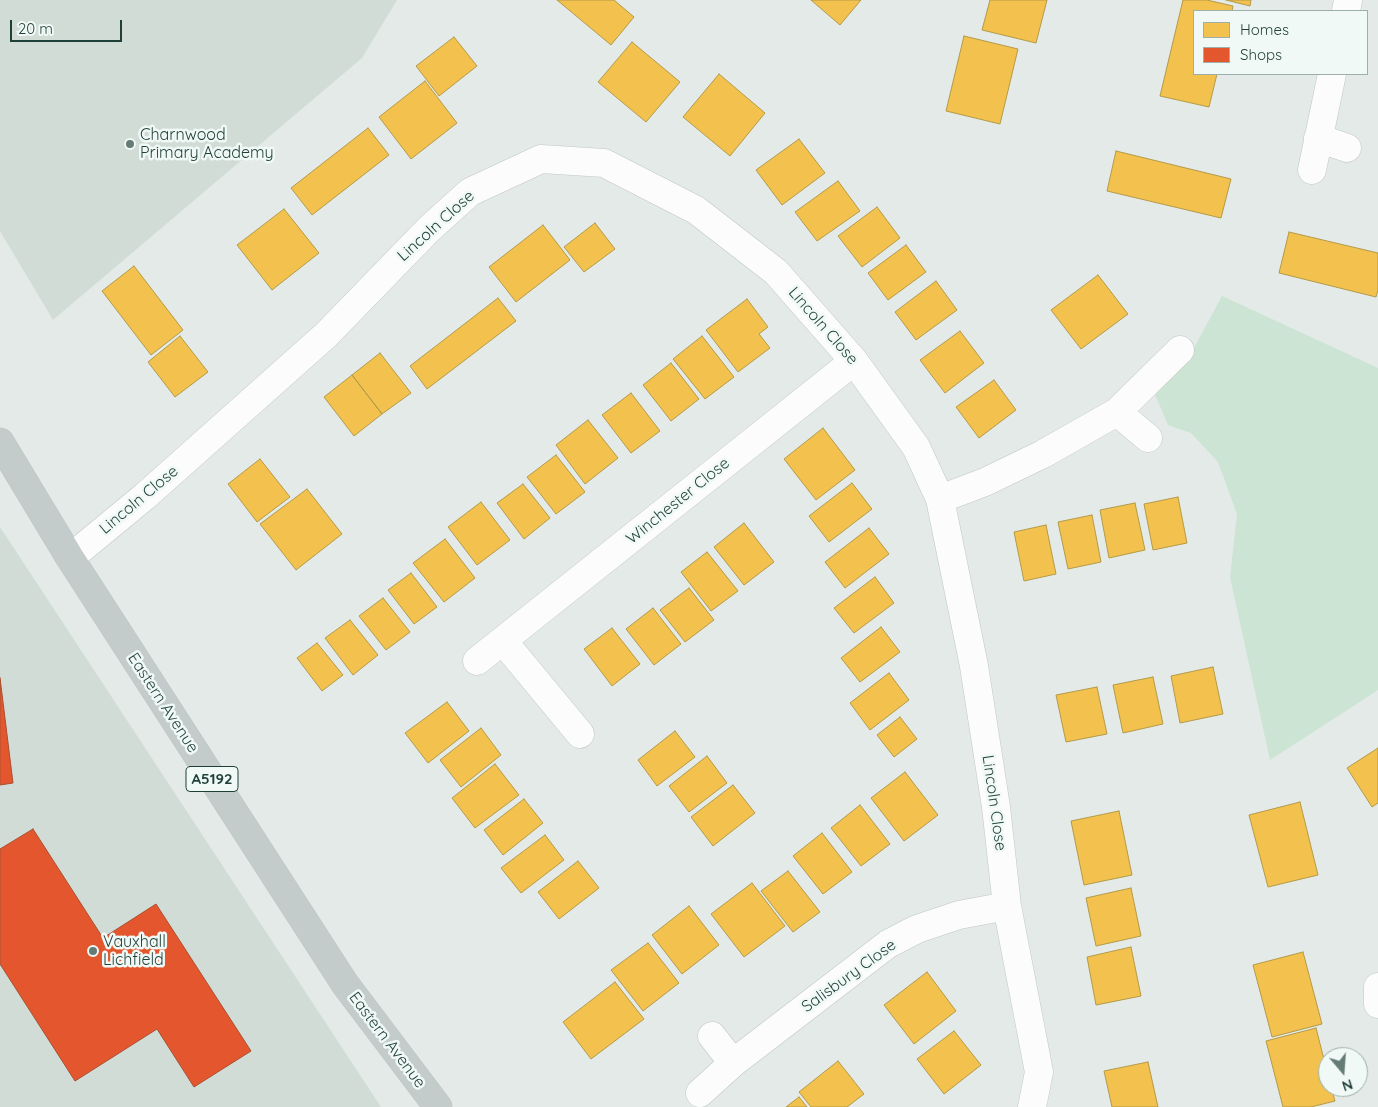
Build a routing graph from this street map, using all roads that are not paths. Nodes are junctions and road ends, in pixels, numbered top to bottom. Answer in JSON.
{"nodes":[{"id":1,"x":1332,"y":75,"type":"edge"},
{"id":2,"x":1318,"y":138,"type":"junction"},
{"id":3,"x":1347,"y":148,"type":"dead end"},
{"id":4,"x":1312,"y":170,"type":"dead end"},
{"id":5,"x":1180,"y":350,"type":"dead end"},
{"id":6,"x":854,"y":361,"type":"junction"},
{"id":7,"x":1116,"y":412,"type":"junction"},
{"id":8,"x":1148,"y":438,"type":"dead end"},
{"id":9,"x":0,"y":442,"type":"edge"},
{"id":10,"x":940,"y":499,"type":"junction"},
{"id":11,"x":70,"y":558,"type":"junction"},
{"id":12,"x":503,"y":641,"type":"junction"},
{"id":13,"x":477,"y":661,"type":"dead end"},
{"id":14,"x":580,"y":734,"type":"dead end"},
{"id":15,"x":1007,"y":906,"type":"junction"},
{"id":16,"x":1378,"y":987,"type":"edge"},
{"id":17,"x":1378,"y":1004,"type":"edge"},
{"id":18,"x":712,"y":1036,"type":"dead end"},
{"id":19,"x":733,"y":1063,"type":"junction"},
{"id":20,"x":700,"y":1093,"type":"dead end"},
{"id":21,"x":438,"y":1107,"type":"edge"},
{"id":22,"x":1032,"y":1107,"type":"edge"}],
"edges":[{"from":1,"to":2,"type":"street"},
{"from":2,"to":3,"type":"street"},
{"from":2,"to":4,"type":"street"},
{"from":5,"to":7,"type":"street"},
{"from":6,"to":10,"type":"street","name":"Lincoln Close"},
{"from":6,"to":11,"type":"street","name":"Lincoln Close"},
{"from":6,"to":12,"type":"street","name":"Winchester Close"},
{"from":7,"to":8,"type":"street"},
{"from":7,"to":10,"type":"street"},
{"from":9,"to":11,"type":"highway","name":"Eastern Avenue","number":"A5192"},
{"from":10,"to":15,"type":"street","name":"Lincoln Close"},
{"from":11,"to":21,"type":"highway","name":"Eastern Avenue","number":"A5192"},
{"from":12,"to":13,"type":"street","name":"Winchester Close"},
{"from":12,"to":14,"type":"street"},
{"from":15,"to":19,"type":"street","name":"Salisbury Close"},
{"from":15,"to":22,"type":"street","name":"Lincoln Close"},
{"from":16,"to":17,"type":"street"},
{"from":18,"to":19,"type":"street"},
{"from":19,"to":20,"type":"street","name":"Salisbury Close"}]}
